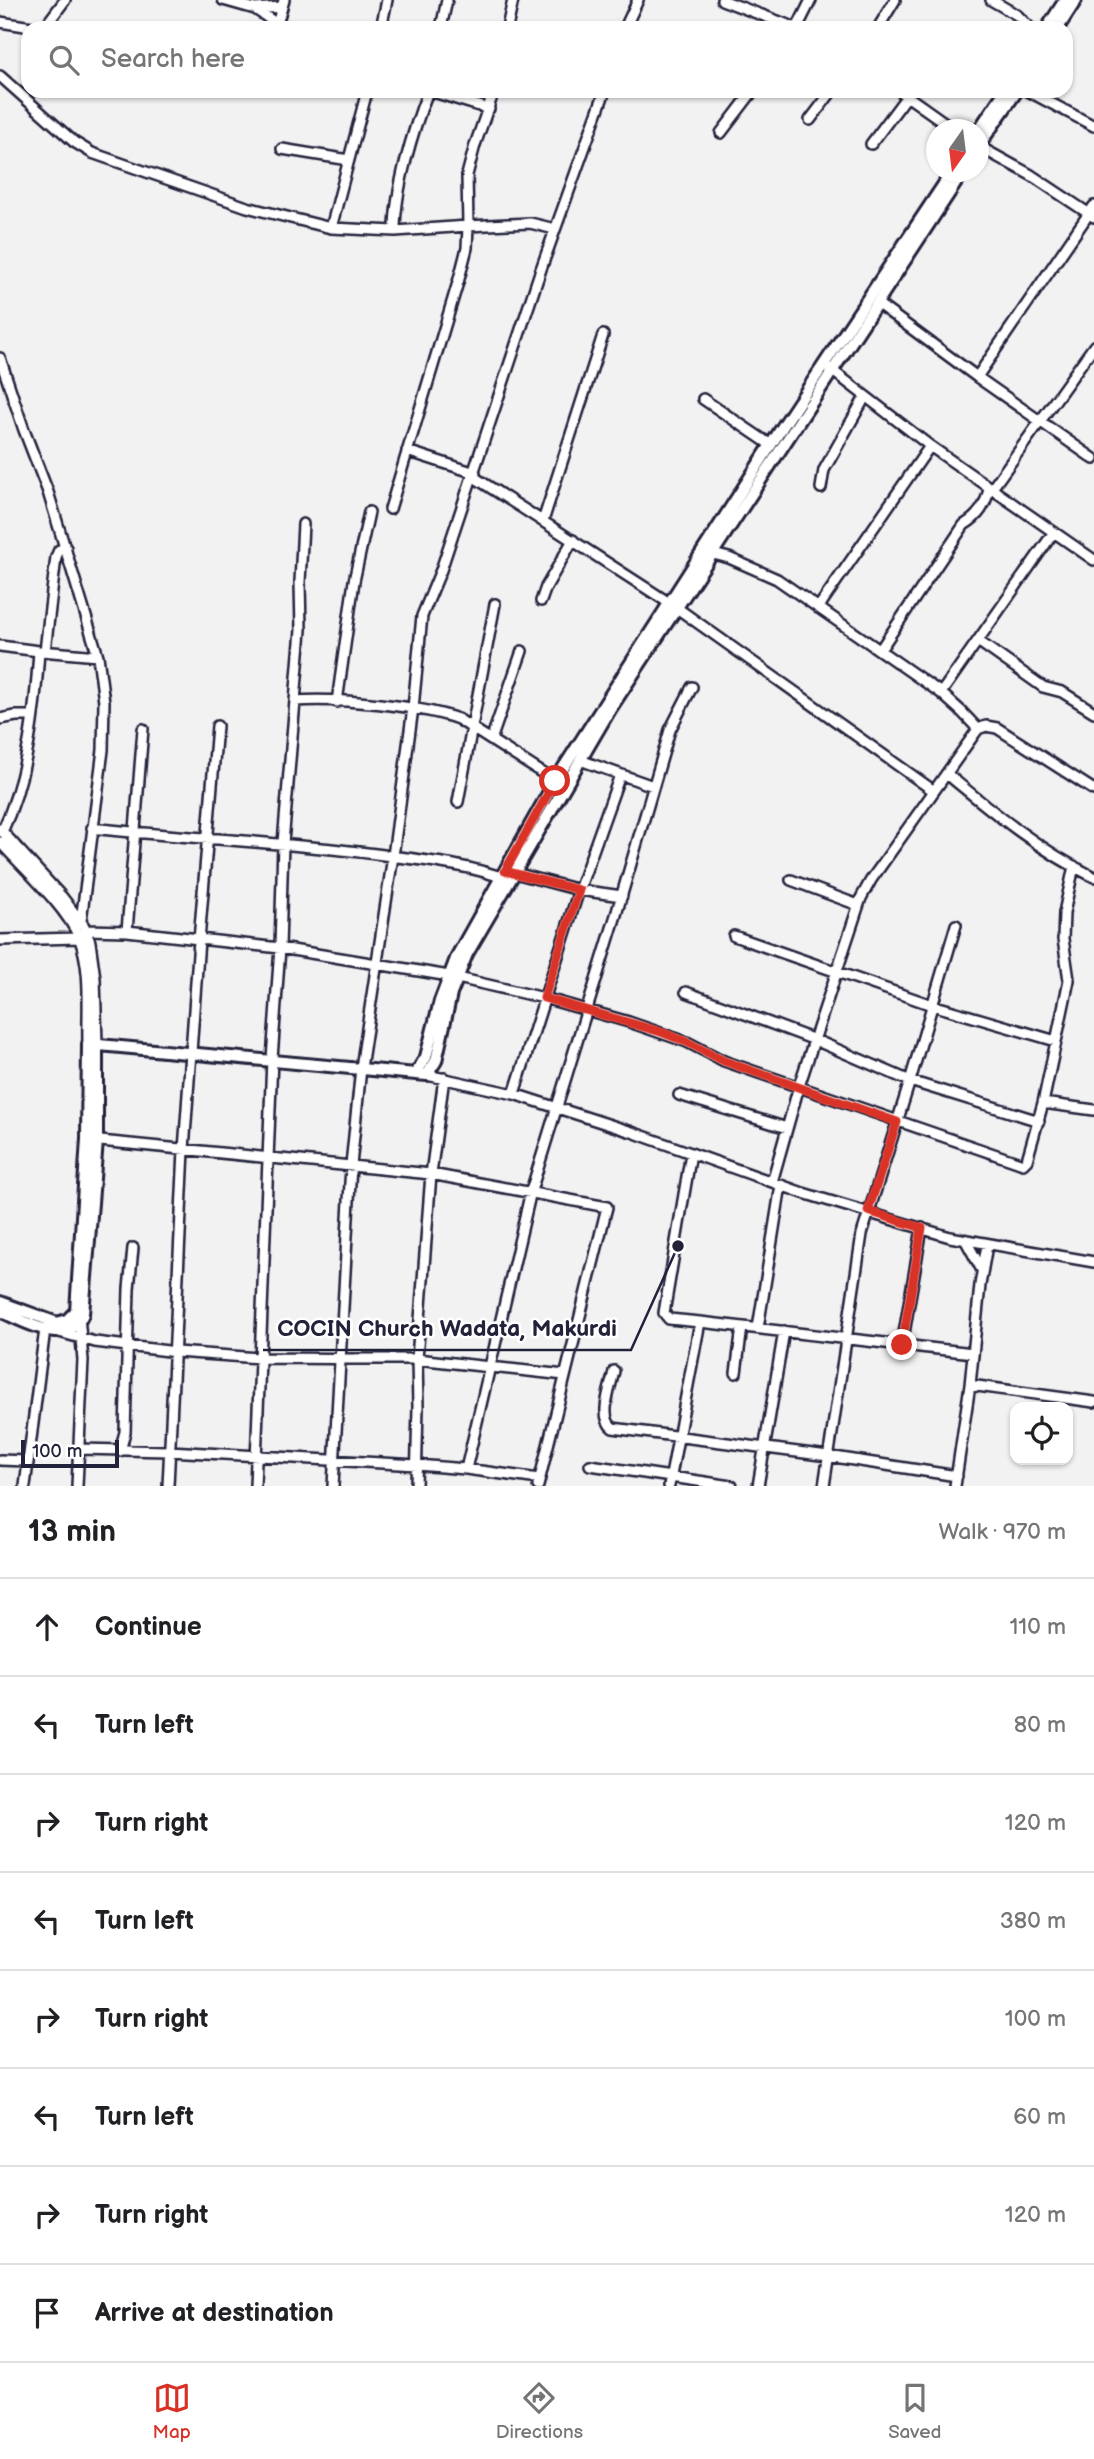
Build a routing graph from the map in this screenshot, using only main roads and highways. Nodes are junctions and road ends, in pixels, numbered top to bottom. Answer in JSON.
{"nodes":[{"id":1,"x":1065,"y":0,"type":"edge"},
{"id":2,"x":1076,"y":0,"type":"edge"},
{"id":3,"x":1052,"y":21,"type":"edge"},
{"id":4,"x":1062,"y":21,"type":"edge"},
{"id":5,"x":1000,"y":98,"type":"edge"},
{"id":6,"x":1012,"y":98,"type":"edge"},
{"id":7,"x":986,"y":119,"type":"edge"},
{"id":8,"x":989,"y":132,"type":"edge"},
{"id":9,"x":946,"y":182,"type":"edge"},
{"id":10,"x":957,"y":182,"type":"edge"},
{"id":11,"x":828,"y":368,"type":"junction"},
{"id":12,"x":674,"y":606,"type":"junction"},
{"id":13,"x":507,"y":875,"type":"junction"},
{"id":14,"x":0,"y":1302,"type":"edge"},
{"id":15,"x":0,"y":1311,"type":"edge"},
{"id":16,"x":78,"y":1316,"type":"junction"}],
"edges":[{"from":1,"to":3,"type":"main road"},
{"from":2,"to":4,"type":"main road"},
{"from":5,"to":7,"type":"main road"},
{"from":6,"to":8,"type":"main road"},
{"from":9,"to":11,"type":"main road"},
{"from":10,"to":11,"type":"main road"},
{"from":11,"to":12,"type":"main road"},
{"from":11,"to":12,"type":"main road"},
{"from":12,"to":13,"type":"main road"},
{"from":12,"to":13,"type":"main road"},
{"from":13,"to":16,"type":"main road"},
{"from":14,"to":16,"type":"main road"},
{"from":15,"to":16,"type":"main road"}]}
